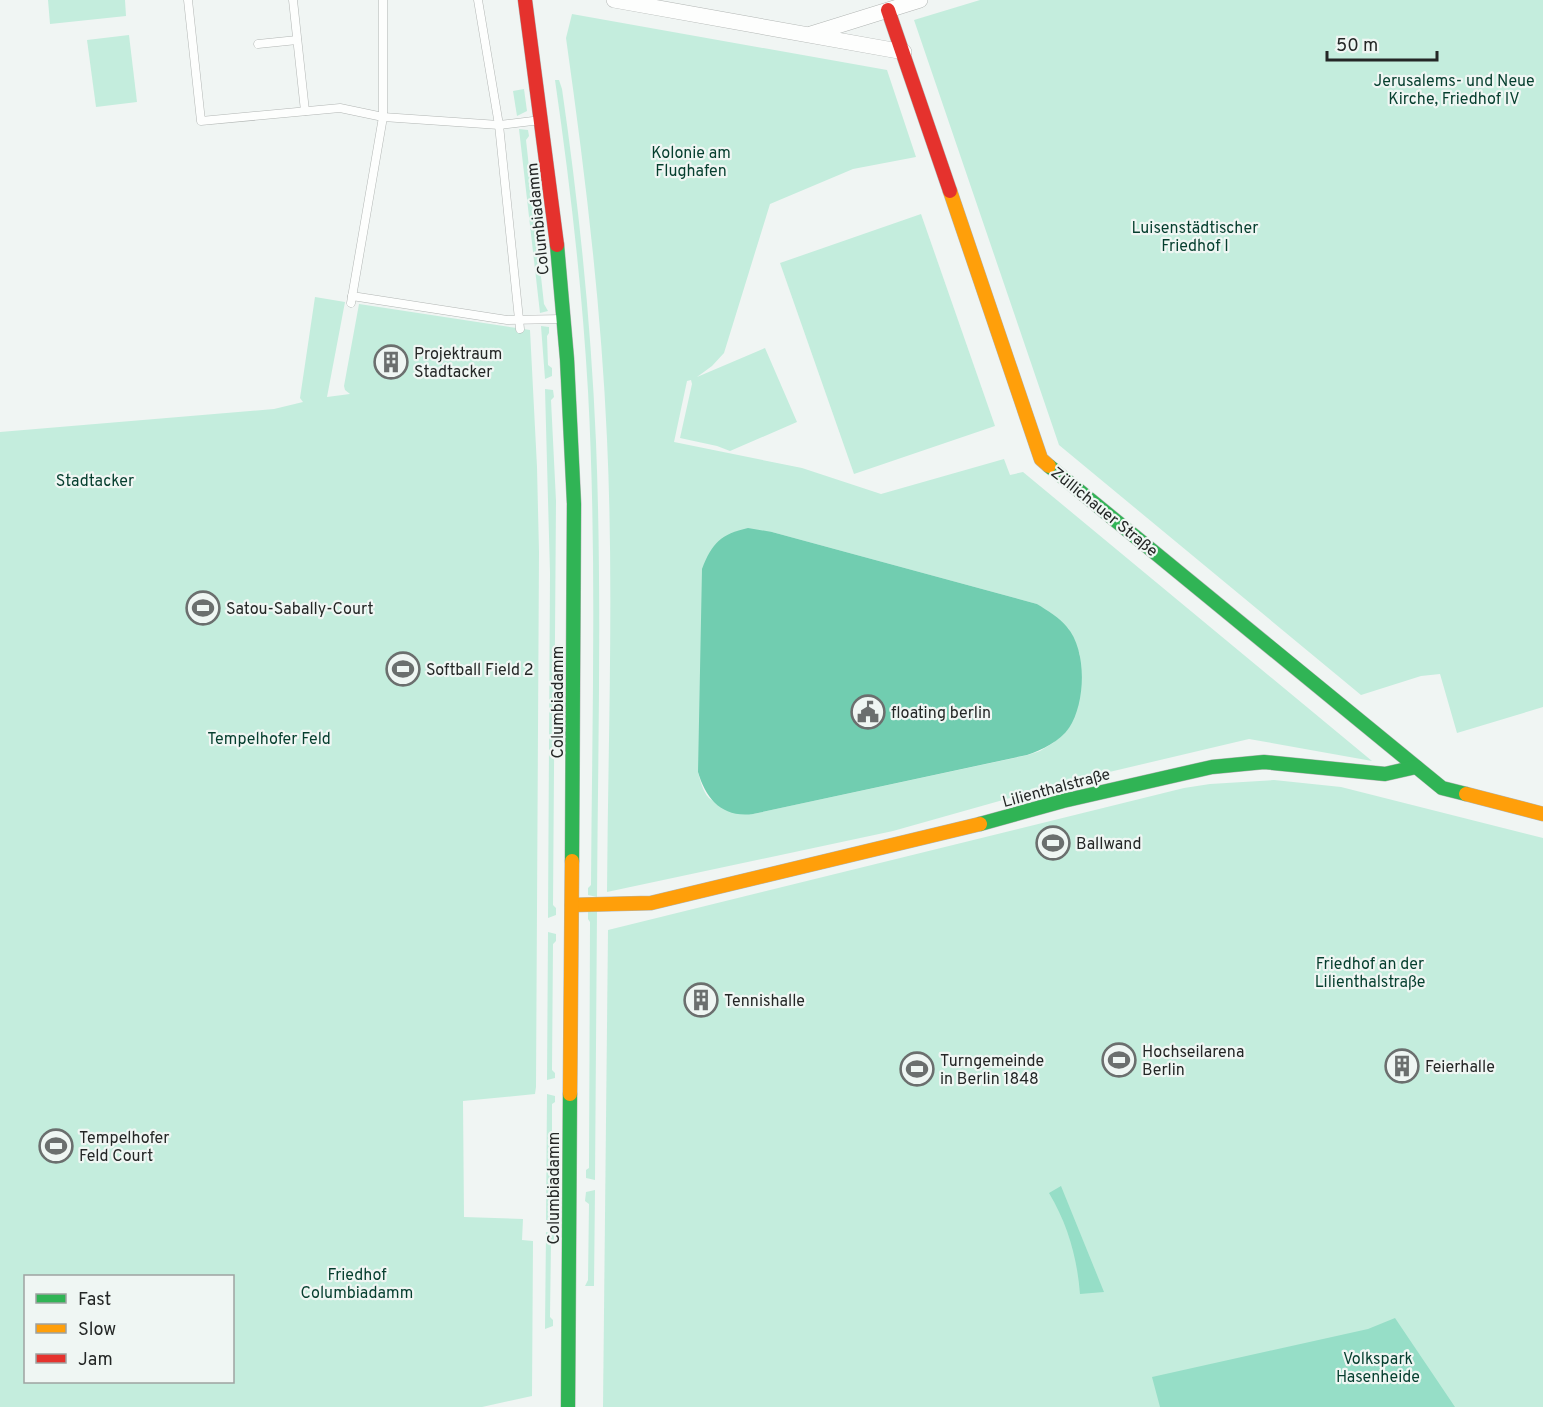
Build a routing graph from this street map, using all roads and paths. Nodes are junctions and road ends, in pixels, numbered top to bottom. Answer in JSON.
{"nodes":[{"id":1,"x":188,"y":0,"type":"edge"},
{"id":2,"x":293,"y":0,"type":"edge"},
{"id":3,"x":383,"y":0,"type":"edge"},
{"id":4,"x":478,"y":0,"type":"edge"},
{"id":5,"x":525,"y":0,"type":"edge"},
{"id":6,"x":614,"y":0,"type":"edge"},
{"id":7,"x":920,"y":0,"type":"edge"},
{"id":8,"x":657,"y":4,"type":"edge"},
{"id":9,"x":888,"y":10,"type":"junction"},
{"id":10,"x":809,"y":34,"type":"junction"},
{"id":11,"x":297,"y":40,"type":"junction"},
{"id":12,"x":258,"y":44,"type":"dead end"},
{"id":13,"x":904,"y":52,"type":"junction"},
{"id":14,"x":305,"y":111,"type":"junction"},
{"id":15,"x":383,"y":117,"type":"junction"},
{"id":16,"x":542,"y":120,"type":"junction"},
{"id":17,"x":499,"y":125,"type":"junction"},
{"id":18,"x":564,"y":319,"type":"junction"},
{"id":19,"x":519,"y":325,"type":"junction"},
{"id":20,"x":1416,"y":767,"type":"junction"},
{"id":21,"x":1543,"y":814,"type":"edge"},
{"id":22,"x":572,"y":905,"type":"junction"},
{"id":23,"x":568,"y":1407,"type":"edge"}],
"edges":[{"from":1,"to":14,"type":"lane"},
{"from":2,"to":11,"type":"lane"},
{"from":3,"to":15,"type":"lane"},
{"from":4,"to":17,"type":"lane"},
{"from":5,"to":16,"type":"street","name":"Columbiadamm"},
{"from":6,"to":8,"type":"street"},
{"from":7,"to":9,"type":"street"},
{"from":8,"to":10,"type":"street"},
{"from":9,"to":10,"type":"street"},
{"from":9,"to":13,"type":"street","name":"Züllichauer Straße"},
{"from":10,"to":13,"type":"street"},
{"from":11,"to":12,"type":"lane"},
{"from":11,"to":14,"type":"lane"},
{"from":13,"to":20,"type":"street","name":"Züllichauer Straße"},
{"from":14,"to":15,"type":"lane"},
{"from":15,"to":17,"type":"lane"},
{"from":15,"to":19,"type":"lane"},
{"from":16,"to":17,"type":"lane"},
{"from":16,"to":18,"type":"street","name":"Columbiadamm"},
{"from":17,"to":19,"type":"lane"},
{"from":18,"to":19,"type":"lane"},
{"from":18,"to":22,"type":"street","name":"Columbiadamm"},
{"from":20,"to":21,"type":"street"},
{"from":20,"to":22,"type":"street","name":"Lilienthalstraße"},
{"from":22,"to":23,"type":"street","name":"Columbiadamm"}]}
